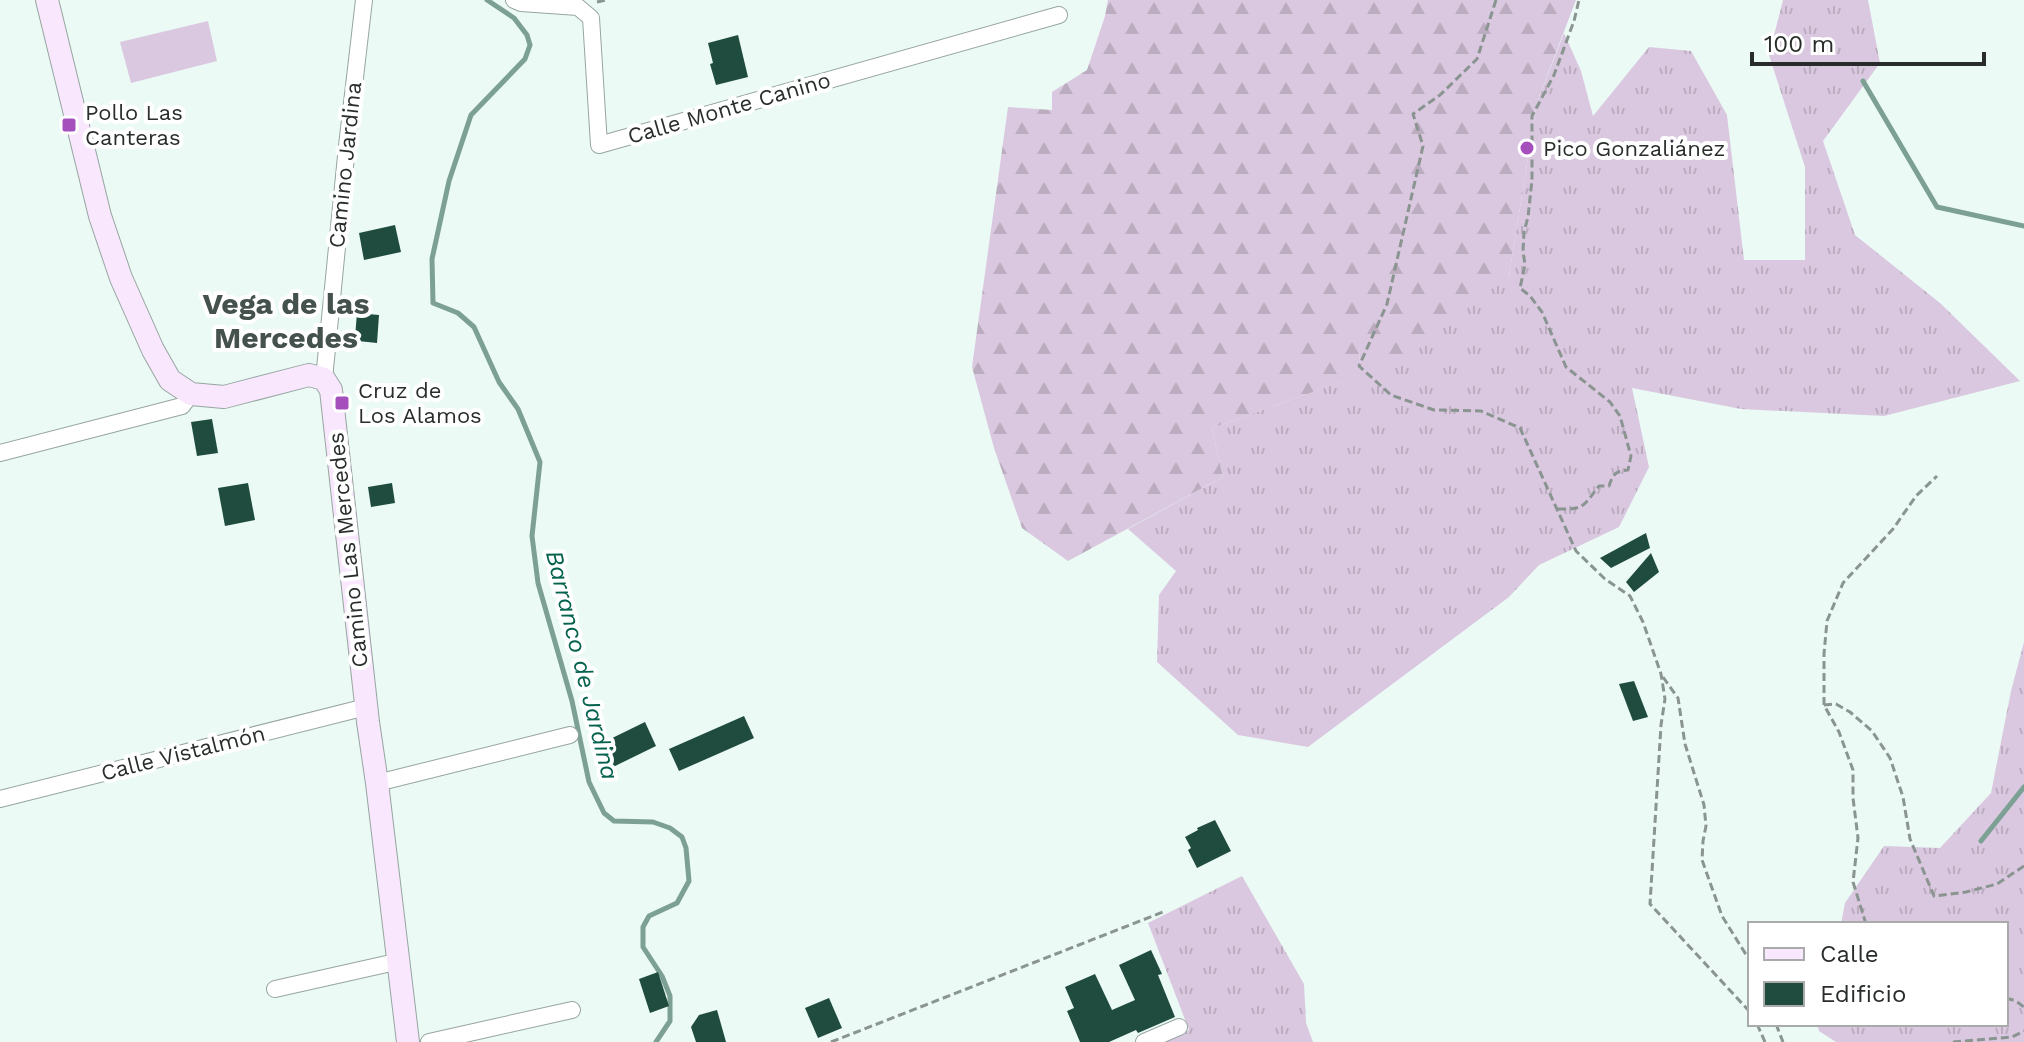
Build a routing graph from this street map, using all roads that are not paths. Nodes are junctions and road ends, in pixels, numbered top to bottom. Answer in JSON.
{"nodes":[{"id":1,"x":47,"y":0,"type":"edge"},
{"id":2,"x":364,"y":0,"type":"edge"},
{"id":3,"x":514,"y":0,"type":"edge"},
{"id":4,"x":1059,"y":15,"type":"dead end"},
{"id":5,"x":324,"y":379,"type":"junction"},
{"id":6,"x":191,"y":394,"type":"junction"},
{"id":7,"x":0,"y":453,"type":"edge"},
{"id":8,"x":366,"y":707,"type":"junction"},
{"id":9,"x":570,"y":735,"type":"dead end"},
{"id":10,"x":377,"y":783,"type":"junction"},
{"id":11,"x":0,"y":799,"type":"edge"},
{"id":12,"x":400,"y":961,"type":"junction"},
{"id":13,"x":275,"y":989,"type":"dead end"},
{"id":14,"x":572,"y":1010,"type":"dead end"},
{"id":15,"x":1179,"y":1027,"type":"dead end"},
{"id":16,"x":408,"y":1042,"type":"edge"},
{"id":17,"x":429,"y":1042,"type":"edge"},
{"id":18,"x":1144,"y":1042,"type":"edge"}],
"edges":[{"from":1,"to":6,"type":"main road"},
{"from":2,"to":5,"type":"street","name":"Camino Jardina"},
{"from":3,"to":4,"type":"street","name":"Calle Monte Canino"},
{"from":5,"to":6,"type":"main road"},
{"from":5,"to":8,"type":"main road","name":"Camino Las Mercedes"},
{"from":6,"to":7,"type":"street"},
{"from":8,"to":10,"type":"main road","name":"Camino Las Mercedes"},
{"from":8,"to":11,"type":"street","name":"Calle Vistalmón"},
{"from":9,"to":10,"type":"street"},
{"from":10,"to":12,"type":"main road","name":"Camino Las Mercedes"},
{"from":12,"to":13,"type":"street"},
{"from":12,"to":16,"type":"main road","name":"Camino Las Mercedes"},
{"from":14,"to":17,"type":"street"},
{"from":15,"to":18,"type":"street"}]}
